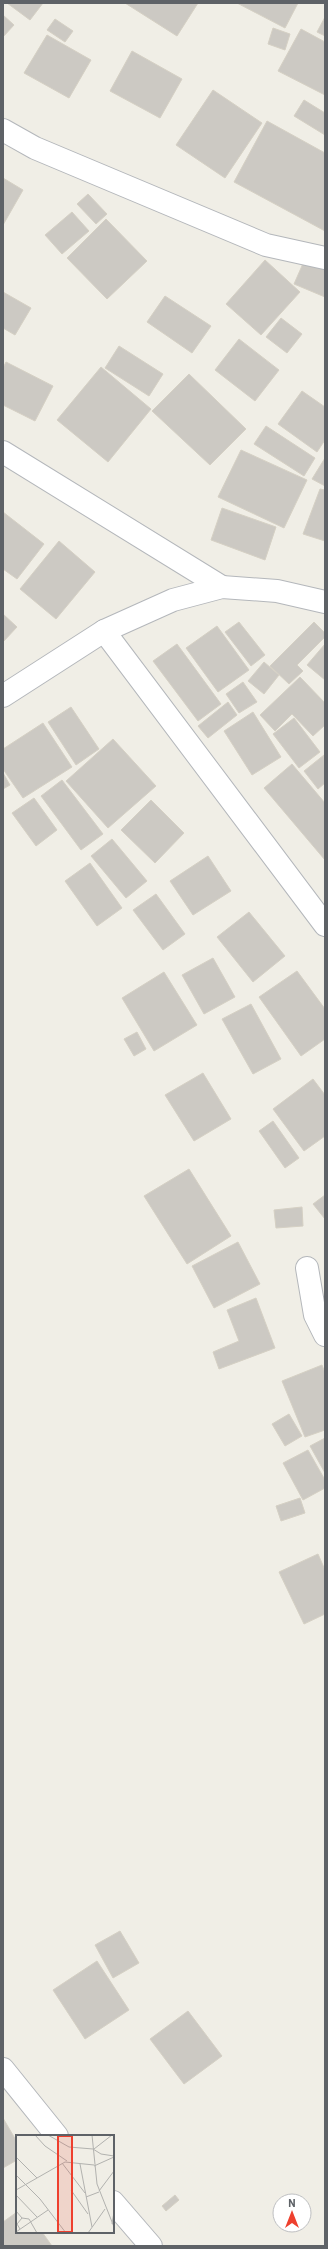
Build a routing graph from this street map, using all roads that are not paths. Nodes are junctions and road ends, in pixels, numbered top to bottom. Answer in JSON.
{"nodes":[{"id":1,"x":3,"y":130,"type":"edge"},
{"id":2,"x":325,"y":258,"type":"edge"},
{"id":3,"x":3,"y":452,"type":"edge"},
{"id":4,"x":222,"y":587,"type":"junction"},
{"id":5,"x":325,"y":602,"type":"edge"},
{"id":6,"x":104,"y":631,"type":"junction"},
{"id":7,"x":3,"y":696,"type":"edge"},
{"id":8,"x":325,"y":925,"type":"edge"},
{"id":9,"x":307,"y":1268,"type":"dead end"},
{"id":10,"x":325,"y":1335,"type":"edge"},
{"id":11,"x":3,"y":2070,"type":"edge"},
{"id":12,"x":56,"y":2135,"type":"edge"},
{"id":13,"x":114,"y":2203,"type":"edge"},
{"id":14,"x":151,"y":2246,"type":"edge"}],
"edges":[{"from":1,"to":2,"type":"street"},
{"from":3,"to":4,"type":"street"},
{"from":4,"to":5,"type":"street"},
{"from":4,"to":6,"type":"street"},
{"from":6,"to":7,"type":"street"},
{"from":6,"to":8,"type":"street"},
{"from":9,"to":10,"type":"street"},
{"from":11,"to":12,"type":"street"},
{"from":13,"to":14,"type":"street"}]}
